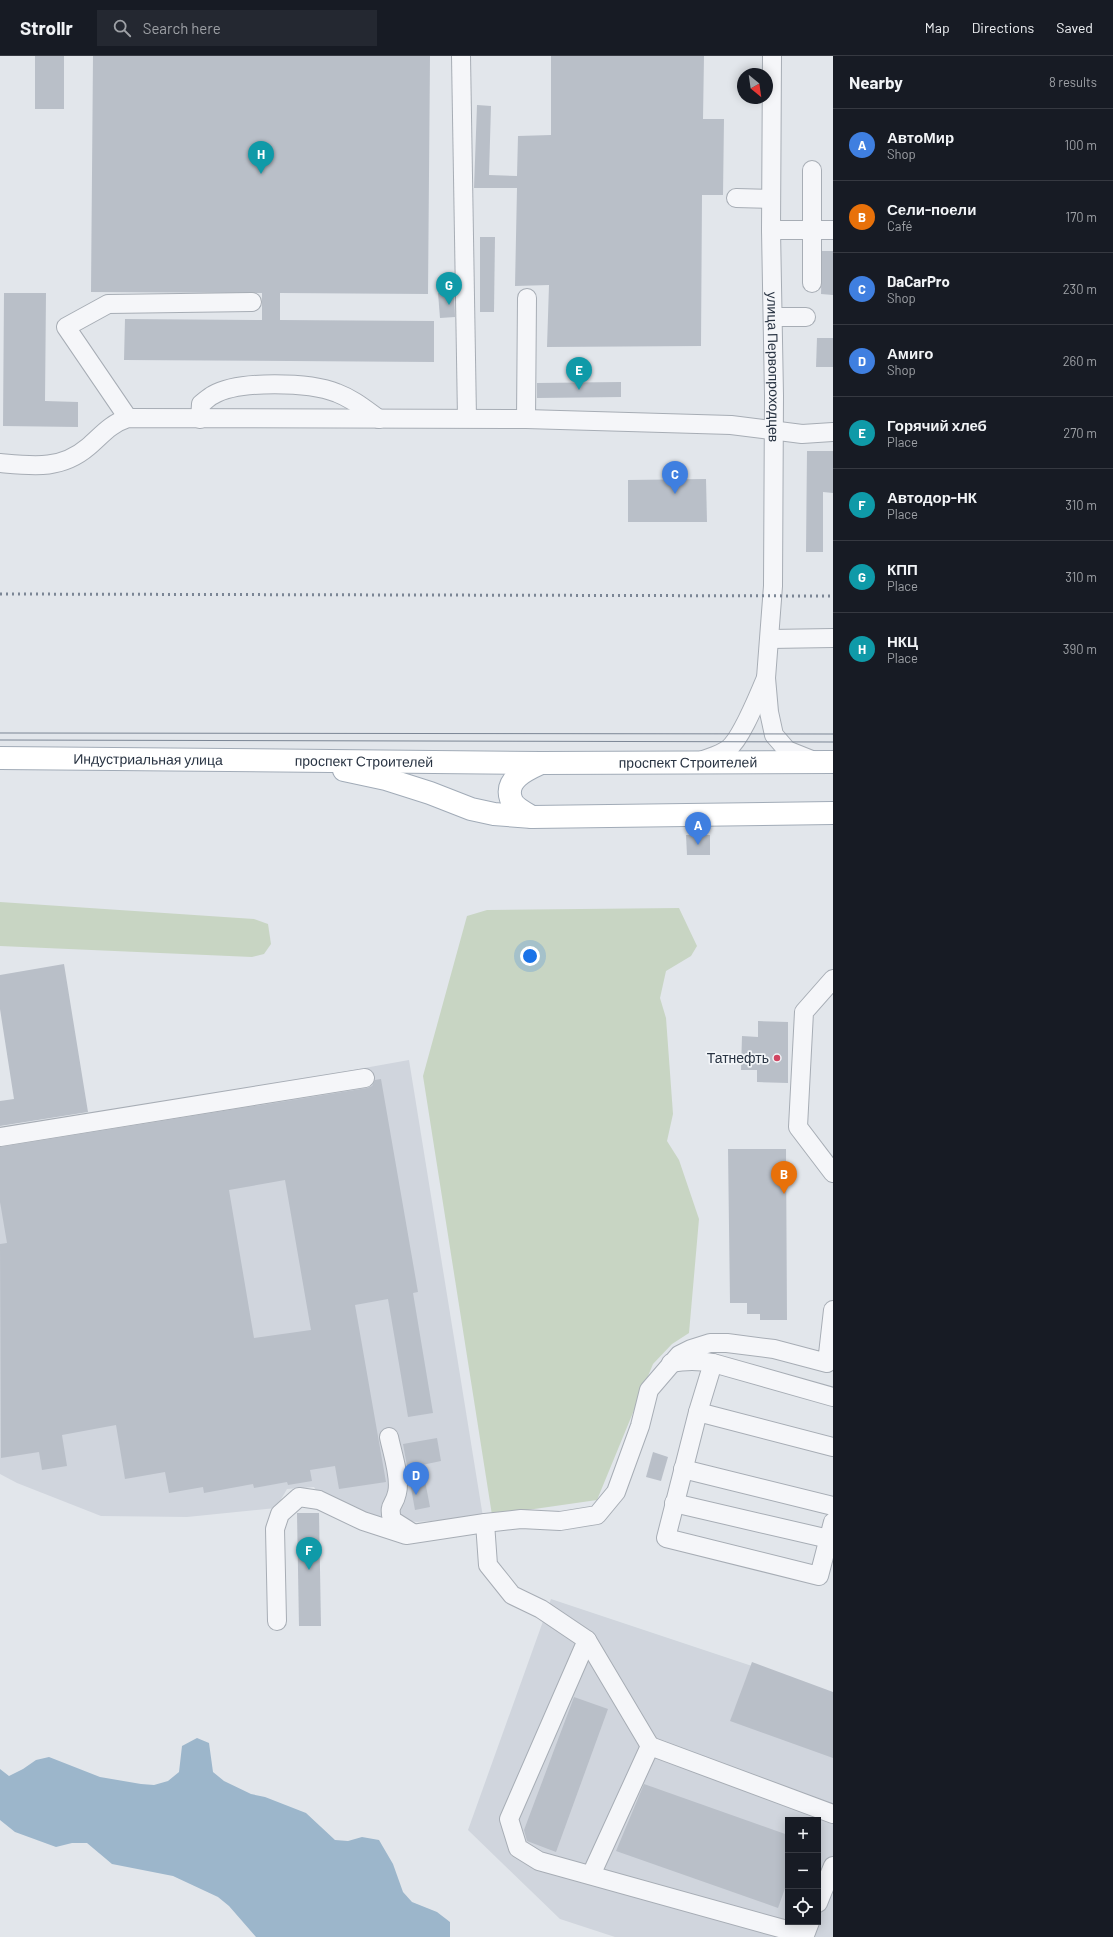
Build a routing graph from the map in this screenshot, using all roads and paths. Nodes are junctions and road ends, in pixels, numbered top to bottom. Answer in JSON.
{"nodes":[{"id":1,"x":461,"y":56,"type":"edge"},
{"id":2,"x":772,"y":56,"type":"edge"},
{"id":3,"x":812,"y":170,"type":"dead end"},
{"id":4,"x":736,"y":198,"type":"dead end"},
{"id":5,"x":771,"y":198,"type":"junction"},
{"id":6,"x":771,"y":230,"type":"junction"},
{"id":7,"x":812,"y":230,"type":"junction"},
{"id":8,"x":833,"y":230,"type":"edge"},
{"id":9,"x":812,"y":283,"type":"dead end"},
{"id":10,"x":527,"y":298,"type":"dead end"},
{"id":11,"x":252,"y":302,"type":"dead end"},
{"id":12,"x":773,"y":317,"type":"junction"},
{"id":13,"x":806,"y":317,"type":"dead end"},
{"id":14,"x":128,"y":418,"type":"junction"},
{"id":15,"x":467,"y":418,"type":"junction"},
{"id":16,"x":200,"y":419,"type":"junction"},
{"id":17,"x":379,"y":419,"type":"junction"},
{"id":18,"x":526,"y":419,"type":"junction"},
{"id":19,"x":774,"y":430,"type":"junction"},
{"id":20,"x":833,"y":432,"type":"edge"},
{"id":21,"x":0,"y":463,"type":"edge"},
{"id":22,"x":833,"y":638,"type":"edge"},
{"id":23,"x":770,"y":639,"type":"junction"},
{"id":24,"x":766,"y":678,"type":"junction"},
{"id":25,"x":0,"y":758,"type":"edge"},
{"id":26,"x":296,"y":760,"type":"junction"},
{"id":27,"x":827,"y":762,"type":"edge"},
{"id":28,"x":541,"y":763,"type":"junction"},
{"id":29,"x":695,"y":763,"type":"junction"},
{"id":30,"x":833,"y":814,"type":"edge"},
{"id":31,"x":532,"y":817,"type":"junction"},
{"id":32,"x":833,"y":979,"type":"edge"},
{"id":33,"x":365,"y":1078,"type":"dead end"},
{"id":34,"x":0,"y":1137,"type":"edge"},
{"id":35,"x":833,"y":1173,"type":"edge"},
{"id":36,"x":833,"y":1310,"type":"edge"},
{"id":37,"x":713,"y":1363,"type":"junction"},
{"id":38,"x":827,"y":1363,"type":"junction"},
{"id":39,"x":670,"y":1364,"type":"junction"},
{"id":40,"x":826,"y":1395,"type":"edge"},
{"id":41,"x":698,"y":1412,"type":"junction"},
{"id":42,"x":389,"y":1437,"type":"dead end"},
{"id":43,"x":833,"y":1447,"type":"edge"},
{"id":44,"x":683,"y":1469,"type":"junction"},
{"id":45,"x":674,"y":1503,"type":"junction"},
{"id":46,"x":833,"y":1506,"type":"edge"},
{"id":47,"x":485,"y":1522,"type":"junction"},
{"id":48,"x":831,"y":1530,"type":"edge"},
{"id":49,"x":415,"y":1534,"type":"junction"},
{"id":50,"x":277,"y":1621,"type":"dead end"},
{"id":51,"x":587,"y":1640,"type":"junction"},
{"id":52,"x":650,"y":1746,"type":"junction"},
{"id":53,"x":833,"y":1814,"type":"edge"},
{"id":54,"x":833,"y":1866,"type":"edge"},
{"id":55,"x":591,"y":1875,"type":"junction"},
{"id":56,"x":821,"y":1896,"type":"edge"},
{"id":57,"x":809,"y":1925,"type":"edge"}],
"edges":[{"from":1,"to":15,"type":"street"},
{"from":2,"to":5,"type":"street","name":"улица Первопроходцев"},
{"from":3,"to":7,"type":"street"},
{"from":4,"to":5,"type":"street"},
{"from":5,"to":6,"type":"street","name":"улица Первопроходцев"},
{"from":6,"to":7,"type":"street"},
{"from":6,"to":12,"type":"street","name":"улица Первопроходцев"},
{"from":7,"to":8,"type":"street"},
{"from":7,"to":9,"type":"street"},
{"from":10,"to":18,"type":"street"},
{"from":11,"to":14,"type":"street"},
{"from":12,"to":13,"type":"street"},
{"from":12,"to":19,"type":"street","name":"улица Первопроходцев"},
{"from":14,"to":16,"type":"street"},
{"from":14,"to":21,"type":"street"},
{"from":15,"to":17,"type":"street"},
{"from":15,"to":18,"type":"street"},
{"from":16,"to":17,"type":"street"},
{"from":16,"to":17,"type":"street"},
{"from":18,"to":19,"type":"street"},
{"from":19,"to":20,"type":"street"},
{"from":19,"to":23,"type":"street","name":"улица Первопроходцев"},
{"from":22,"to":23,"type":"street"},
{"from":23,"to":24,"type":"street","name":"улица Первопроходцев"},
{"from":24,"to":27,"type":"street","name":"улица Первопроходцев"},
{"from":24,"to":29,"type":"street","name":"улица Первопроходцев"},
{"from":25,"to":26,"type":"main road","name":"Индустриальная улица"},
{"from":26,"to":28,"type":"main road","name":"проспект Строителей"},
{"from":26,"to":31,"type":"main road","name":"проспект Строителей"},
{"from":27,"to":29,"type":"main road","name":"проспект Строителей"},
{"from":28,"to":29,"type":"main road","name":"проспект Строителей"},
{"from":28,"to":31,"type":"main road"},
{"from":30,"to":31,"type":"main road","name":"проспект Строителей"},
{"from":32,"to":35,"type":"street"},
{"from":33,"to":34,"type":"street"},
{"from":36,"to":38,"type":"street"},
{"from":37,"to":39,"type":"street"},
{"from":37,"to":40,"type":"street"},
{"from":37,"to":41,"type":"street"},
{"from":38,"to":39,"type":"street"},
{"from":38,"to":40,"type":"street"},
{"from":39,"to":47,"type":"street"},
{"from":41,"to":43,"type":"street"},
{"from":41,"to":44,"type":"street"},
{"from":42,"to":49,"type":"street"},
{"from":44,"to":45,"type":"street"},
{"from":44,"to":46,"type":"street"},
{"from":45,"to":48,"type":"street"},
{"from":45,"to":48,"type":"street"},
{"from":47,"to":49,"type":"street"},
{"from":47,"to":51,"type":"street"},
{"from":49,"to":50,"type":"street"},
{"from":51,"to":52,"type":"street"},
{"from":51,"to":55,"type":"street"},
{"from":52,"to":53,"type":"street"},
{"from":52,"to":55,"type":"street"},
{"from":54,"to":56,"type":"street"},
{"from":55,"to":57,"type":"street"}]}
